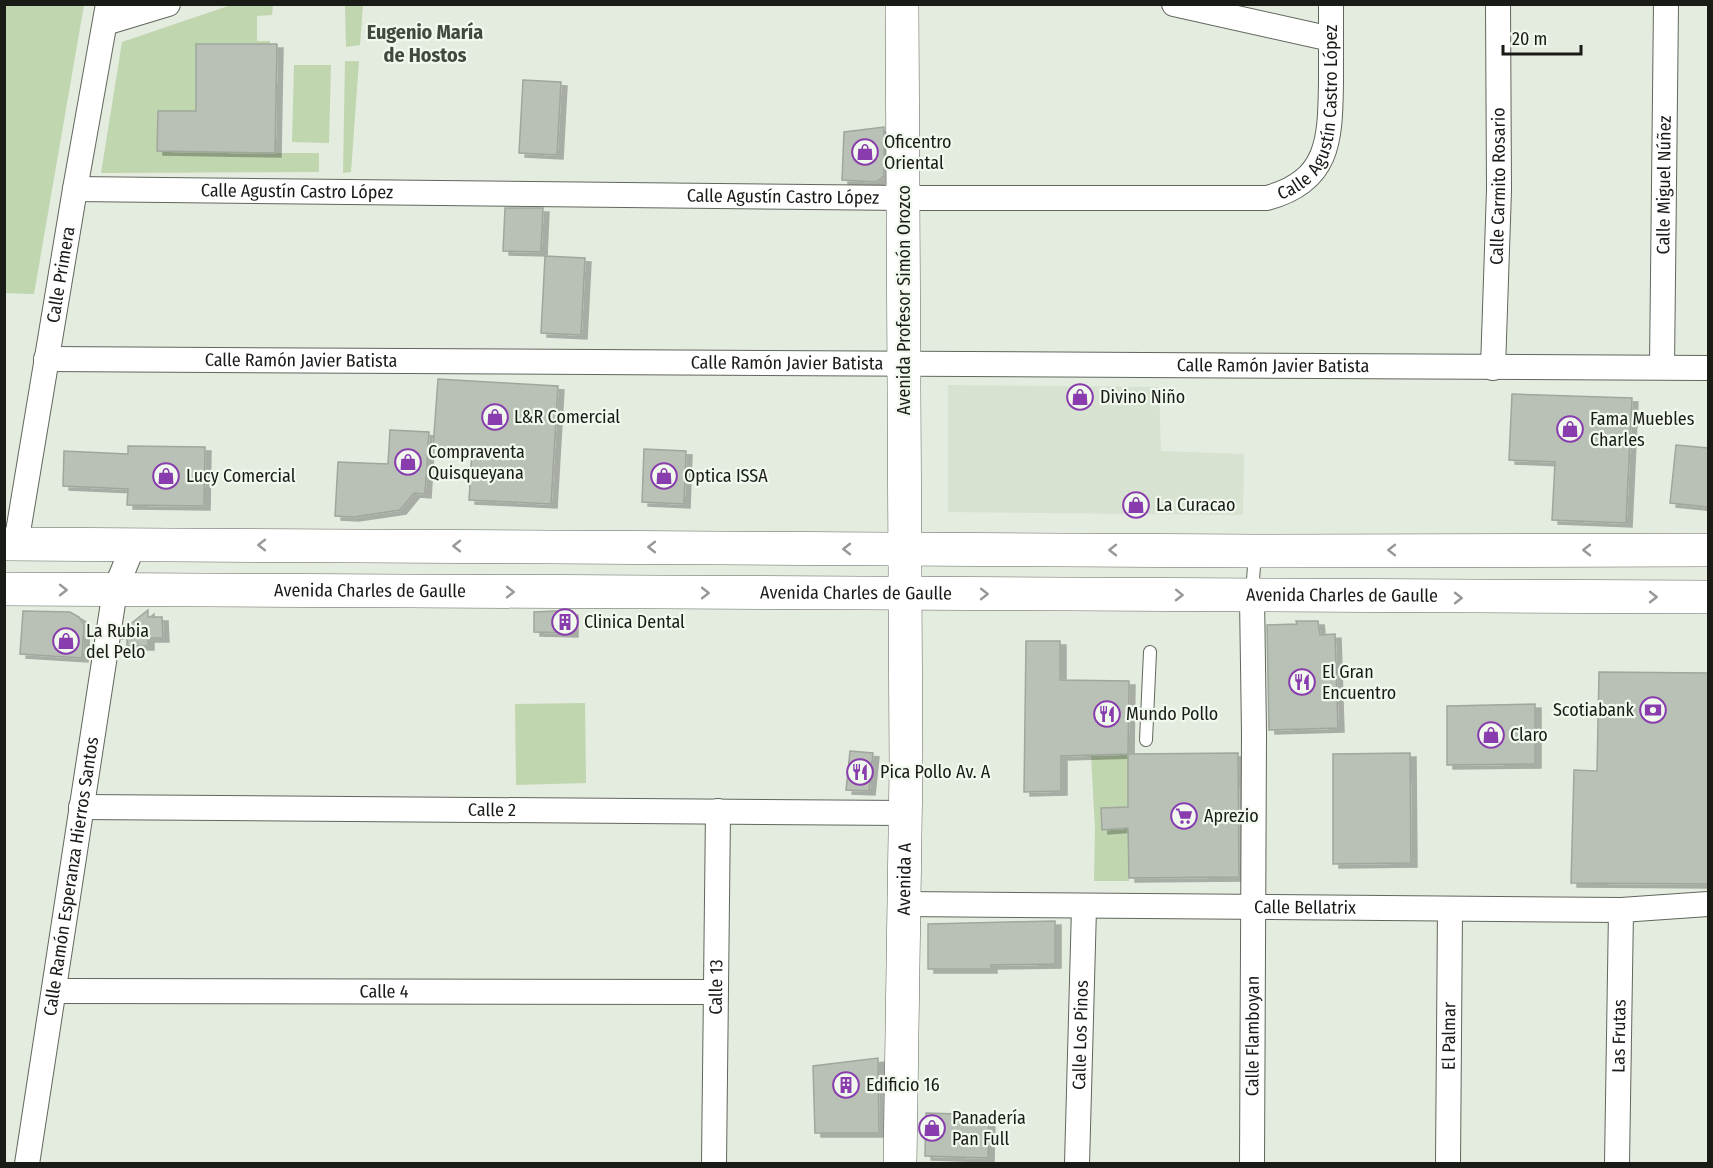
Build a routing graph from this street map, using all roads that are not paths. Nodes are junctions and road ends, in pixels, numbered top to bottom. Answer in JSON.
{"nodes":[{"id":1,"x":168,"y":4,"type":"edge"},
{"id":2,"x":902,"y":4,"type":"edge"},
{"id":3,"x":1174,"y":4,"type":"edge"},
{"id":4,"x":1331,"y":4,"type":"edge"},
{"id":5,"x":1498,"y":4,"type":"edge"},
{"id":6,"x":1666,"y":4,"type":"edge"},
{"id":7,"x":106,"y":14,"type":"edge"},
{"id":8,"x":1331,"y":39,"type":"junction"},
{"id":9,"x":75,"y":189,"type":"junction"},
{"id":10,"x":905,"y":198,"type":"junction"},
{"id":11,"x":46,"y":359,"type":"junction"},
{"id":12,"x":903,"y":362,"type":"junction"},
{"id":13,"x":1493,"y":368,"type":"junction"},
{"id":14,"x":1662,"y":368,"type":"junction"},
{"id":15,"x":1708,"y":368,"type":"edge"},
{"id":16,"x":10,"y":544,"type":"edge"},
{"id":17,"x":134,"y":544,"type":"junction"},
{"id":18,"x":905,"y":549,"type":"junction"},
{"id":19,"x":1708,"y":550,"type":"edge"},
{"id":20,"x":1255,"y":551,"type":"junction"},
{"id":21,"x":4,"y":589,"type":"edge"},
{"id":22,"x":115,"y":590,"type":"junction"},
{"id":23,"x":904,"y":595,"type":"junction"},
{"id":24,"x":1252,"y":597,"type":"junction"},
{"id":25,"x":1708,"y":597,"type":"edge"},
{"id":26,"x":1150,"y":652,"type":"dead end"},
{"id":27,"x":1146,"y":740,"type":"dead end"},
{"id":28,"x":81,"y":807,"type":"junction"},
{"id":29,"x":718,"y":812,"type":"junction"},
{"id":30,"x":904,"y":813,"type":"junction"},
{"id":31,"x":903,"y":904,"type":"junction"},
{"id":32,"x":1708,"y":904,"type":"edge"},
{"id":33,"x":1084,"y":908,"type":"junction"},
{"id":34,"x":1253,"y":909,"type":"junction"},
{"id":35,"x":1450,"y":909,"type":"junction"},
{"id":36,"x":1621,"y":910,"type":"junction"},
{"id":37,"x":54,"y":991,"type":"junction"},
{"id":38,"x":714,"y":993,"type":"junction"},
{"id":39,"x":27,"y":1164,"type":"edge"},
{"id":40,"x":714,"y":1164,"type":"edge"},
{"id":41,"x":900,"y":1164,"type":"edge"},
{"id":42,"x":1077,"y":1164,"type":"edge"},
{"id":43,"x":1252,"y":1164,"type":"edge"},
{"id":44,"x":1448,"y":1164,"type":"edge"},
{"id":45,"x":1617,"y":1164,"type":"edge"}],
"edges":[{"from":1,"to":7,"type":"street"},
{"from":2,"to":10,"type":"main road","name":"Avenida Profesor Simón Orozco"},
{"from":3,"to":8,"type":"street"},
{"from":4,"to":8,"type":"street","name":"Calle Agustín Castro López"},
{"from":5,"to":13,"type":"street","name":"Calle Carmito Rosario"},
{"from":6,"to":14,"type":"street","name":"Calle Miguel Núñez"},
{"from":7,"to":9,"type":"street","name":"Calle Primera"},
{"from":8,"to":10,"type":"street","name":"Calle Agustín Castro López"},
{"from":9,"to":10,"type":"street","name":"Calle Agustín Castro López"},
{"from":9,"to":11,"type":"street","name":"Calle Primera"},
{"from":10,"to":12,"type":"main road","name":"Avenida Profesor Simón Orozco"},
{"from":11,"to":12,"type":"street","name":"Calle Ramón Javier Batista"},
{"from":11,"to":16,"type":"street","name":"Calle Primera"},
{"from":12,"to":13,"type":"street","name":"Calle Ramón Javier Batista"},
{"from":12,"to":18,"type":"main road","name":"Avenida Profesor Simón Orozco"},
{"from":13,"to":14,"type":"street","name":"Calle Ramón Javier Batista"},
{"from":14,"to":15,"type":"street","name":"Calle Ramón Javier Batista"},
{"from":16,"to":17,"type":"main road"},
{"from":18,"to":17,"type":"main road","one_way":true},
{"from":17,"to":22,"type":"street","name":"Calle Ramón Esperanza Hierros Santos"},
{"from":20,"to":18,"type":"main road","one_way":true},
{"from":18,"to":23,"type":"main road","name":"Avenida Profesor Simón Orozco"},
{"from":19,"to":20,"type":"main road","one_way":true},
{"from":20,"to":24,"type":"lane"},
{"from":21,"to":22,"type":"main road","name":"Avenida Charles de Gaulle","one_way":true},
{"from":22,"to":23,"type":"main road","name":"Avenida Charles de Gaulle","one_way":true},
{"from":22,"to":28,"type":"street","name":"Calle Ramón Esperanza Hierros Santos"},
{"from":23,"to":24,"type":"main road","name":"Avenida Charles de Gaulle","one_way":true},
{"from":23,"to":30,"type":"main road","name":"Avenida A"},
{"from":24,"to":25,"type":"main road","name":"Avenida Charles de Gaulle","one_way":true},
{"from":24,"to":34,"type":"street","name":"Calle Flamboyan"},
{"from":26,"to":27,"type":"lane"},
{"from":28,"to":29,"type":"street","name":"Calle 2"},
{"from":28,"to":37,"type":"street","name":"Calle Ramón Esperanza Hierros Santos"},
{"from":29,"to":30,"type":"street","name":"Calle 2"},
{"from":29,"to":38,"type":"street","name":"Calle 13"},
{"from":30,"to":31,"type":"main road","name":"Avenida A"},
{"from":31,"to":33,"type":"street","name":"Calle Bellatrix"},
{"from":31,"to":41,"type":"main road","name":"Avenida A"},
{"from":32,"to":36,"type":"street","name":"Calle Bellatrix"},
{"from":33,"to":34,"type":"street","name":"Calle Bellatrix"},
{"from":33,"to":42,"type":"street","name":"Calle Los Pinos"},
{"from":34,"to":35,"type":"street","name":"Calle Bellatrix"},
{"from":34,"to":43,"type":"street","name":"Calle Flamboyan"},
{"from":35,"to":36,"type":"street","name":"Calle Bellatrix"},
{"from":35,"to":44,"type":"street","name":"El Palmar"},
{"from":36,"to":45,"type":"street","name":"Las Frutas"},
{"from":37,"to":38,"type":"street","name":"Calle 4"},
{"from":37,"to":39,"type":"street","name":"Calle Ramón Esperanza Hierros Santos"},
{"from":38,"to":40,"type":"street","name":"Calle 13"}]}
